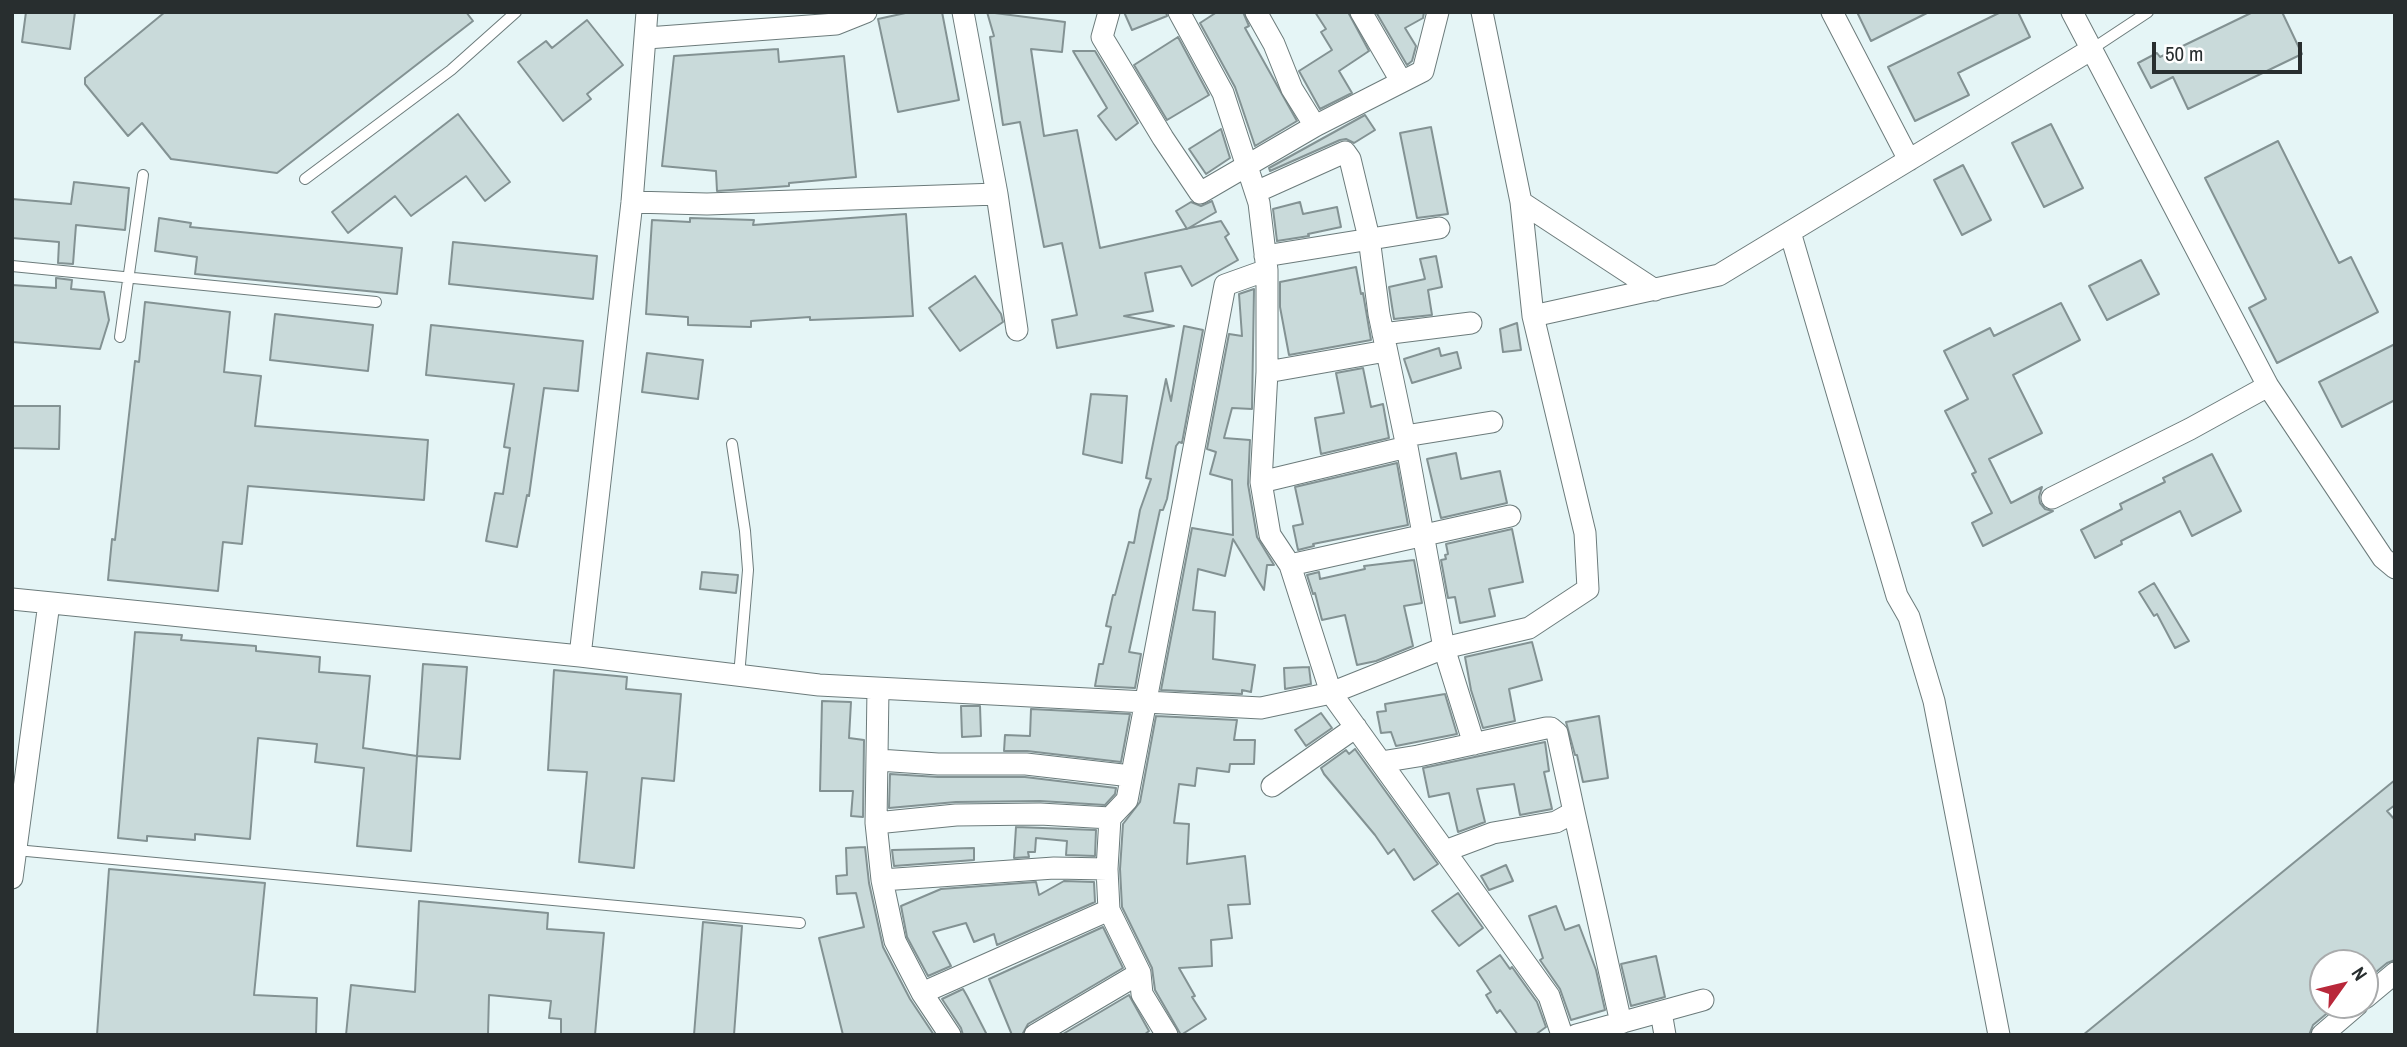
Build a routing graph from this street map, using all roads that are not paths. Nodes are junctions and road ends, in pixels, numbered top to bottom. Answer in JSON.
{"nodes":[{"id":1,"x":647,"y":12,"type":"edge"},
{"id":2,"x":866,"y":12,"type":"edge"},
{"id":3,"x":962,"y":12,"type":"edge"},
{"id":4,"x":1108,"y":12,"type":"edge"},
{"id":5,"x":1179,"y":12,"type":"edge"},
{"id":6,"x":1256,"y":12,"type":"edge"},
{"id":7,"x":1361,"y":12,"type":"edge"},
{"id":8,"x":1438,"y":12,"type":"edge"},
{"id":9,"x":1482,"y":12,"type":"edge"},
{"id":10,"x":1832,"y":12,"type":"edge"},
{"id":11,"x":2072,"y":12,"type":"edge"},
{"id":12,"x":2148,"y":12,"type":"edge"},
{"id":13,"x":513,"y":13,"type":"edge"},
{"id":14,"x":647,"y":38,"type":"junction"},
{"id":15,"x":2092,"y":49,"type":"junction"},
{"id":16,"x":1401,"y":81,"type":"junction"},
{"id":17,"x":1315,"y":125,"type":"junction"},
{"id":18,"x":1909,"y":160,"type":"junction"},
{"id":19,"x":1248,"y":165,"type":"junction"},
{"id":20,"x":143,"y":175,"type":"dead end"},
{"id":21,"x":305,"y":179,"type":"dead end"},
{"id":22,"x":1256,"y":192,"type":"junction"},
{"id":23,"x":997,"y":194,"type":"junction"},
{"id":24,"x":632,"y":202,"type":"junction"},
{"id":25,"x":1521,"y":202,"type":"junction"},
{"id":26,"x":1439,"y":228,"type":"dead end"},
{"id":27,"x":1790,"y":232,"type":"junction"},
{"id":28,"x":1369,"y":238,"type":"junction"},
{"id":29,"x":1266,"y":263,"type":"junction"},
{"id":30,"x":12,"y":266,"type":"edge"},
{"id":31,"x":128,"y":277,"type":"junction"},
{"id":32,"x":1655,"y":290,"type":"junction"},
{"id":33,"x":376,"y":302,"type":"dead end"},
{"id":34,"x":1533,"y":316,"type":"junction"},
{"id":35,"x":1471,"y":323,"type":"dead end"},
{"id":36,"x":1017,"y":330,"type":"dead end"},
{"id":37,"x":120,"y":338,"type":"dead end"},
{"id":38,"x":1385,"y":342,"type":"junction"},
{"id":39,"x":1267,"y":372,"type":"junction"},
{"id":40,"x":2268,"y":386,"type":"junction"},
{"id":41,"x":1492,"y":422,"type":"dead end"},
{"id":42,"x":1406,"y":442,"type":"junction"},
{"id":43,"x":732,"y":444,"type":"dead end"},
{"id":44,"x":1261,"y":482,"type":"junction"},
{"id":45,"x":2052,"y":498,"type":"dead end"},
{"id":46,"x":1510,"y":516,"type":"dead end"},
{"id":47,"x":1422,"y":536,"type":"junction"},
{"id":48,"x":1290,"y":565,"type":"junction"},
{"id":49,"x":2395,"y":568,"type":"edge"},
{"id":50,"x":12,"y":599,"type":"edge"},
{"id":51,"x":49,"y":603,"type":"junction"},
{"id":52,"x":1444,"y":648,"type":"junction"},
{"id":53,"x":580,"y":656,"type":"junction"},
{"id":54,"x":739,"y":676,"type":"junction"},
{"id":55,"x":878,"y":689,"type":"junction"},
{"id":56,"x":1331,"y":693,"type":"junction"},
{"id":57,"x":1144,"y":703,"type":"junction"},
{"id":58,"x":1356,"y":727,"type":"junction"},
{"id":59,"x":1474,"y":744,"type":"junction"},
{"id":60,"x":878,"y":760,"type":"junction"},
{"id":61,"x":1381,"y":762,"type":"junction"},
{"id":62,"x":1131,"y":776,"type":"junction"},
{"id":63,"x":1272,"y":786,"type":"dead end"},
{"id":64,"x":1574,"y":812,"type":"junction"},
{"id":65,"x":1110,"y":818,"type":"junction"},
{"id":66,"x":876,"y":823,"type":"junction"},
{"id":67,"x":16,"y":850,"type":"junction"},
{"id":68,"x":1445,"y":851,"type":"junction"},
{"id":69,"x":1107,"y":869,"type":"junction"},
{"id":70,"x":12,"y":878,"type":"edge"},
{"id":71,"x":882,"y":880,"type":"junction"},
{"id":72,"x":1109,"y":910,"type":"junction"},
{"id":73,"x":800,"y":923,"type":"dead end"},
{"id":74,"x":2395,"y":973,"type":"edge"},
{"id":75,"x":1140,"y":974,"type":"junction"},
{"id":76,"x":2379,"y":986,"type":"edge"},
{"id":77,"x":922,"y":993,"type":"junction"},
{"id":78,"x":1703,"y":1000,"type":"dead end"},
{"id":79,"x":1661,"y":1012,"type":"junction"},
{"id":80,"x":2341,"y":1019,"type":"edge"},
{"id":81,"x":1621,"y":1023,"type":"junction"},
{"id":82,"x":950,"y":1035,"type":"edge"},
{"id":83,"x":1035,"y":1035,"type":"edge"},
{"id":84,"x":1167,"y":1035,"type":"edge"},
{"id":85,"x":1562,"y":1035,"type":"edge"},
{"id":86,"x":1576,"y":1035,"type":"edge"},
{"id":87,"x":1665,"y":1035,"type":"edge"},
{"id":88,"x":1999,"y":1035,"type":"edge"},
{"id":89,"x":2322,"y":1035,"type":"edge"}],
"edges":[{"from":1,"to":14,"type":"street"},
{"from":2,"to":14,"type":"street"},
{"from":3,"to":23,"type":"street"},
{"from":4,"to":19,"type":"street"},
{"from":5,"to":19,"type":"street"},
{"from":6,"to":17,"type":"street"},
{"from":7,"to":16,"type":"street"},
{"from":8,"to":16,"type":"street"},
{"from":9,"to":25,"type":"street"},
{"from":10,"to":18,"type":"street"},
{"from":11,"to":15,"type":"street"},
{"from":12,"to":15,"type":"lane"},
{"from":13,"to":21,"type":"lane"},
{"from":14,"to":24,"type":"street"},
{"from":15,"to":18,"type":"street"},
{"from":15,"to":40,"type":"street"},
{"from":16,"to":17,"type":"street"},
{"from":17,"to":19,"type":"street"},
{"from":18,"to":27,"type":"street"},
{"from":19,"to":22,"type":"street"},
{"from":20,"to":31,"type":"lane"},
{"from":22,"to":28,"type":"street"},
{"from":22,"to":29,"type":"street"},
{"from":23,"to":24,"type":"street"},
{"from":23,"to":36,"type":"street"},
{"from":24,"to":53,"type":"street"},
{"from":25,"to":32,"type":"street"},
{"from":25,"to":34,"type":"street"},
{"from":26,"to":28,"type":"street"},
{"from":27,"to":32,"type":"street"},
{"from":27,"to":88,"type":"street"},
{"from":28,"to":29,"type":"street"},
{"from":28,"to":38,"type":"street"},
{"from":29,"to":39,"type":"street"},
{"from":29,"to":57,"type":"street"},
{"from":30,"to":31,"type":"lane"},
{"from":31,"to":33,"type":"lane"},
{"from":31,"to":37,"type":"lane"},
{"from":32,"to":34,"type":"street"},
{"from":34,"to":52,"type":"street"},
{"from":35,"to":38,"type":"street"},
{"from":38,"to":39,"type":"street"},
{"from":38,"to":42,"type":"street"},
{"from":39,"to":44,"type":"street"},
{"from":40,"to":45,"type":"street"},
{"from":40,"to":49,"type":"street"},
{"from":41,"to":42,"type":"street"},
{"from":42,"to":44,"type":"street"},
{"from":42,"to":47,"type":"street"},
{"from":43,"to":54,"type":"lane"},
{"from":44,"to":48,"type":"street"},
{"from":46,"to":47,"type":"street"},
{"from":47,"to":48,"type":"street"},
{"from":47,"to":52,"type":"street"},
{"from":48,"to":56,"type":"street"},
{"from":50,"to":51,"type":"street"},
{"from":51,"to":53,"type":"street"},
{"from":51,"to":67,"type":"street"},
{"from":52,"to":56,"type":"street"},
{"from":52,"to":59,"type":"street"},
{"from":53,"to":54,"type":"street"},
{"from":54,"to":55,"type":"street"},
{"from":55,"to":57,"type":"street"},
{"from":55,"to":60,"type":"street"},
{"from":56,"to":57,"type":"street"},
{"from":56,"to":58,"type":"street"},
{"from":57,"to":62,"type":"street"},
{"from":58,"to":61,"type":"street"},
{"from":58,"to":63,"type":"street"},
{"from":59,"to":61,"type":"street"},
{"from":59,"to":64,"type":"street"},
{"from":60,"to":62,"type":"street"},
{"from":60,"to":66,"type":"street"},
{"from":61,"to":68,"type":"street"},
{"from":62,"to":65,"type":"street"},
{"from":64,"to":68,"type":"street"},
{"from":64,"to":81,"type":"street"},
{"from":65,"to":66,"type":"street"},
{"from":65,"to":69,"type":"street"},
{"from":66,"to":71,"type":"street"},
{"from":67,"to":70,"type":"street"},
{"from":67,"to":73,"type":"lane"},
{"from":68,"to":85,"type":"street"},
{"from":69,"to":71,"type":"street"},
{"from":69,"to":72,"type":"street"},
{"from":71,"to":77,"type":"street"},
{"from":72,"to":75,"type":"street"},
{"from":72,"to":77,"type":"street"},
{"from":74,"to":76,"type":"street"},
{"from":75,"to":83,"type":"street"},
{"from":75,"to":84,"type":"street"},
{"from":77,"to":82,"type":"street"},
{"from":78,"to":79,"type":"street"},
{"from":79,"to":81,"type":"street"},
{"from":79,"to":87,"type":"street"},
{"from":80,"to":89,"type":"street"},
{"from":81,"to":86,"type":"street"}]}
